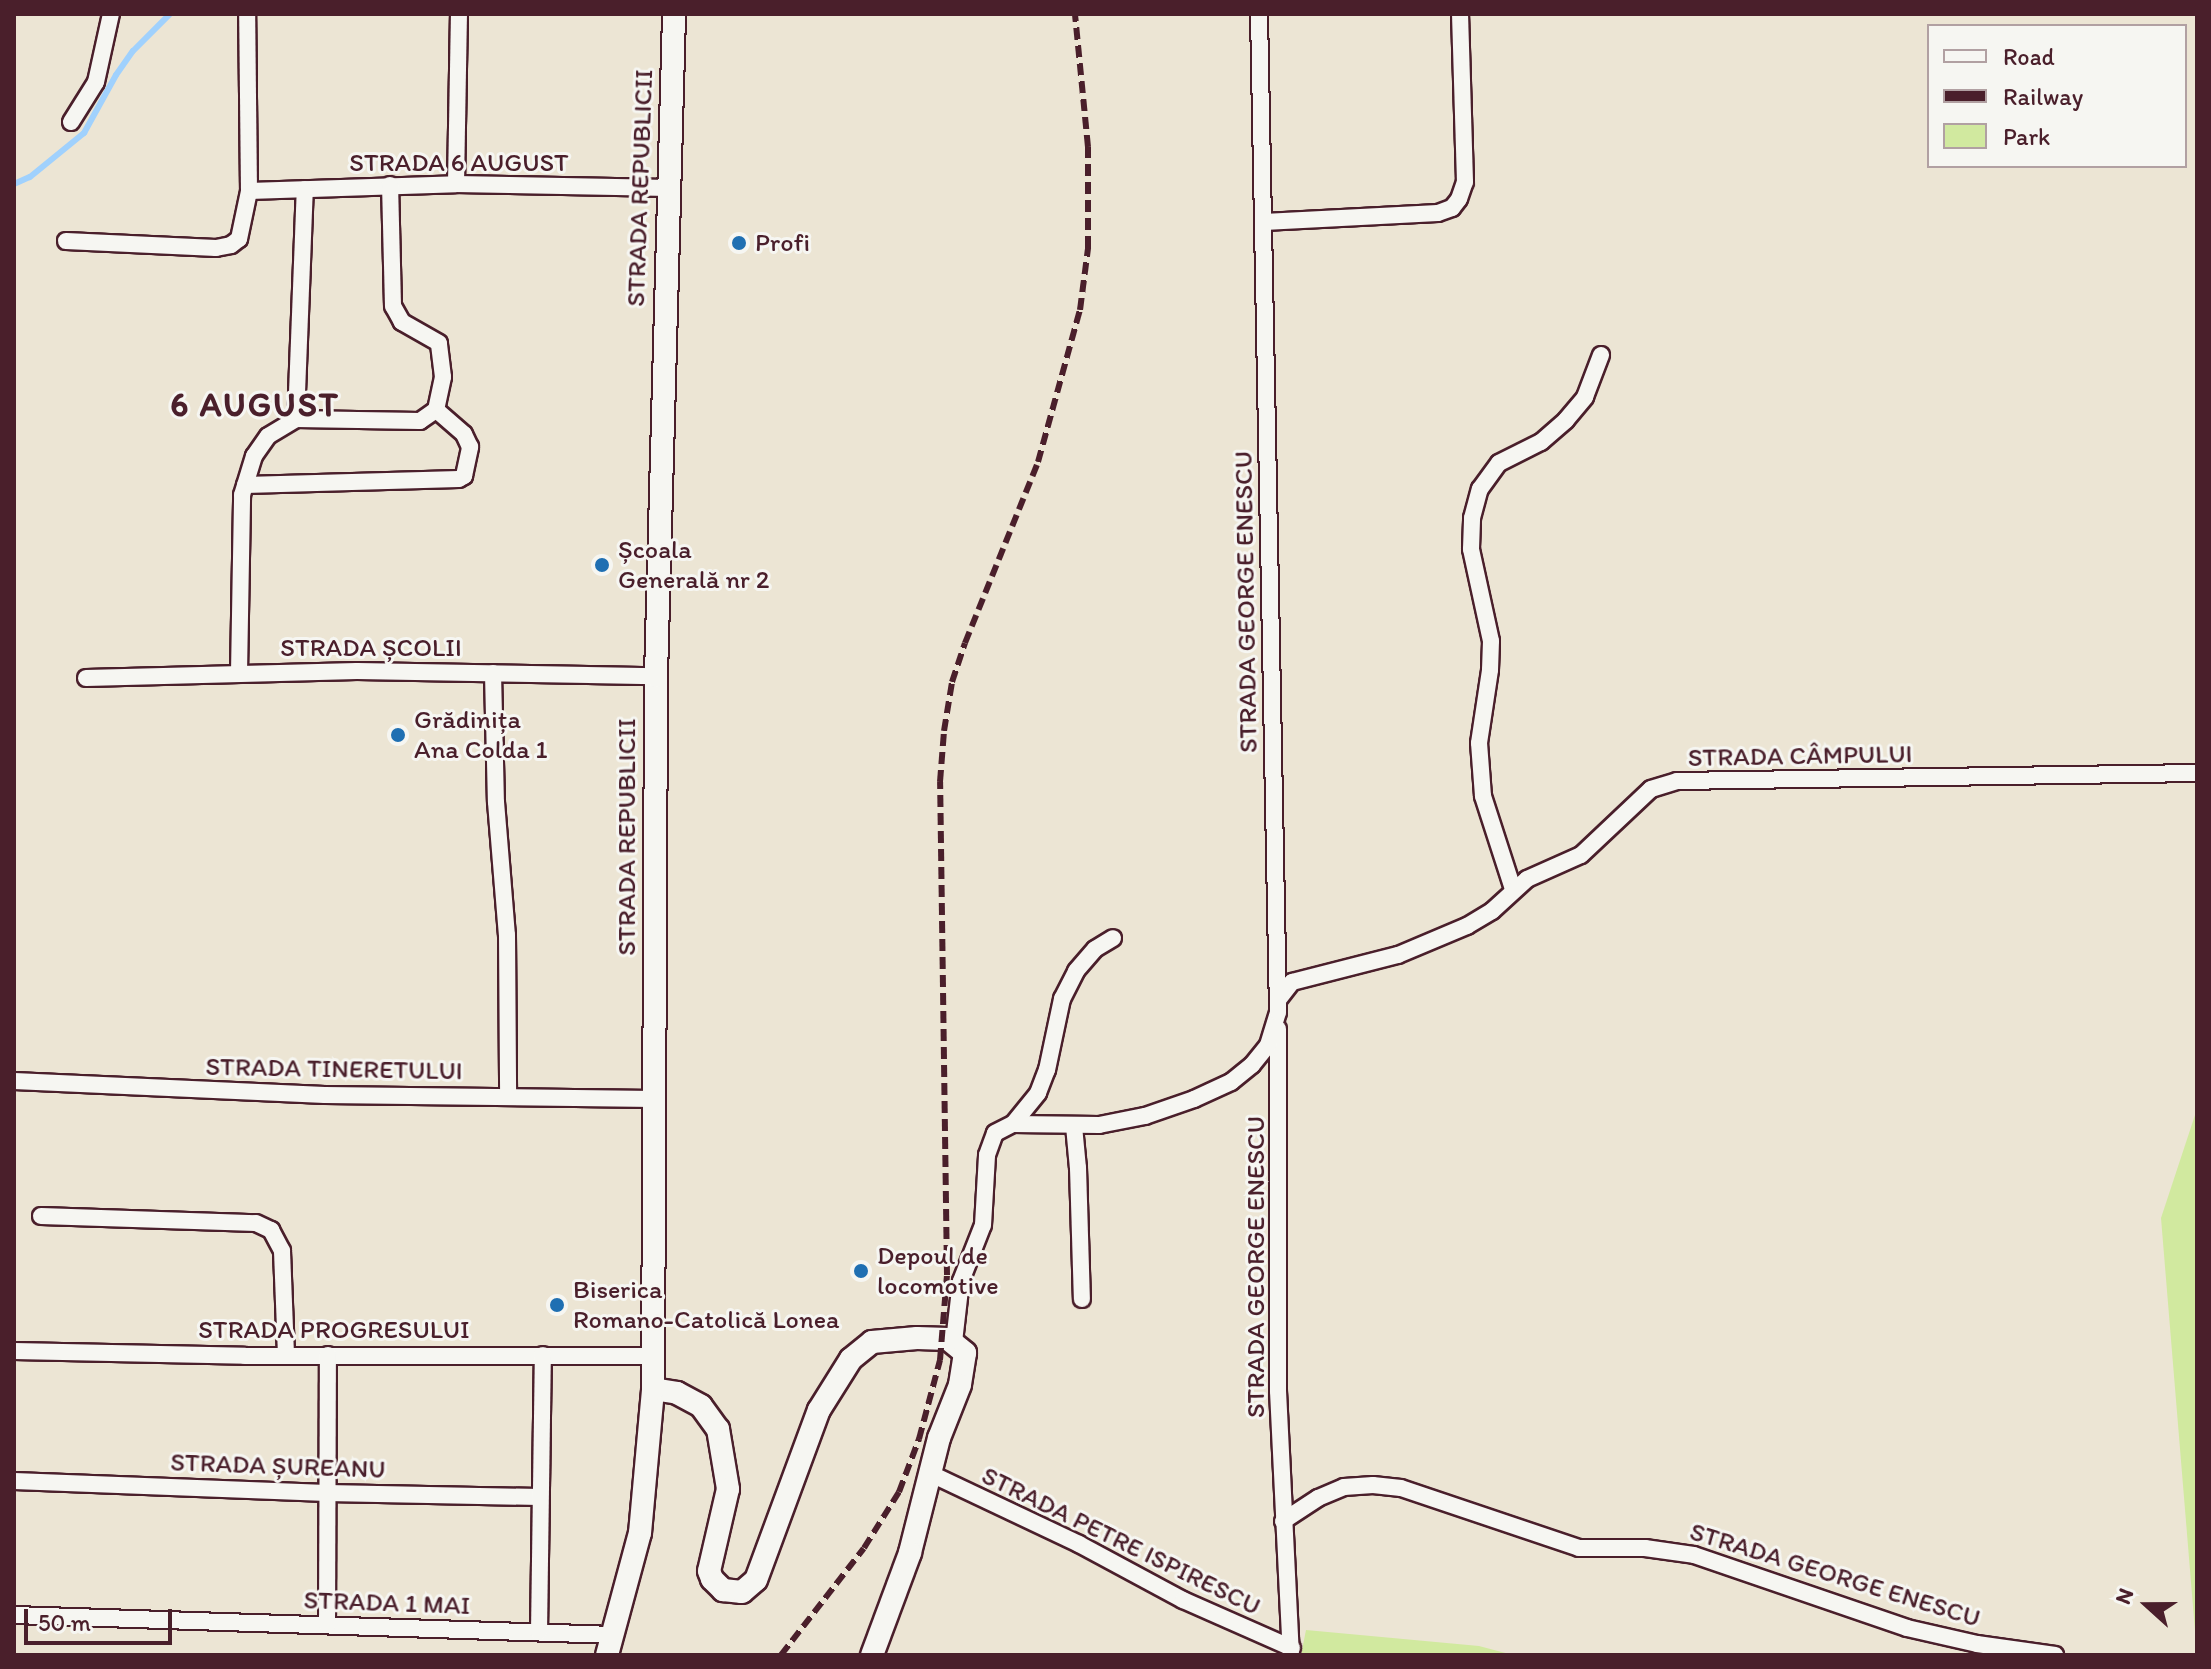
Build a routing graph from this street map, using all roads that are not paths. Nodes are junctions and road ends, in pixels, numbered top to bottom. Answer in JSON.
{"nodes":[{"id":1,"x":111,"y":14,"type":"edge"},
{"id":2,"x":247,"y":14,"type":"edge"},
{"id":3,"x":459,"y":14,"type":"edge"},
{"id":4,"x":674,"y":14,"type":"edge"},
{"id":5,"x":1259,"y":14,"type":"edge"},
{"id":6,"x":1460,"y":14,"type":"edge"},
{"id":7,"x":71,"y":122,"type":"dead end"},
{"id":8,"x":456,"y":184,"type":"junction"},
{"id":9,"x":390,"y":185,"type":"junction"},
{"id":10,"x":669,"y":188,"type":"junction"},
{"id":11,"x":305,"y":189,"type":"junction"},
{"id":12,"x":249,"y":191,"type":"junction"},
{"id":13,"x":1264,"y":222,"type":"junction"},
{"id":14,"x":66,"y":241,"type":"dead end"},
{"id":15,"x":1601,"y":355,"type":"dead end"},
{"id":16,"x":436,"y":410,"type":"junction"},
{"id":17,"x":296,"y":419,"type":"junction"},
{"id":18,"x":245,"y":485,"type":"junction"},
{"id":19,"x":239,"y":673,"type":"junction"},
{"id":20,"x":493,"y":673,"type":"junction"},
{"id":21,"x":656,"y":676,"type":"junction"},
{"id":22,"x":86,"y":678,"type":"dead end"},
{"id":23,"x":2197,"y":773,"type":"edge"},
{"id":24,"x":1513,"y":889,"type":"junction"},
{"id":25,"x":1113,"y":938,"type":"dead end"},
{"id":26,"x":1278,"y":1006,"type":"junction"},
{"id":27,"x":14,"y":1081,"type":"edge"},
{"id":28,"x":508,"y":1097,"type":"junction"},
{"id":29,"x":654,"y":1099,"type":"junction"},
{"id":30,"x":1013,"y":1124,"type":"junction"},
{"id":31,"x":1074,"y":1126,"type":"junction"},
{"id":32,"x":41,"y":1216,"type":"dead end"},
{"id":33,"x":1082,"y":1299,"type":"dead end"},
{"id":34,"x":954,"y":1342,"type":"junction"},
{"id":35,"x":14,"y":1351,"type":"edge"},
{"id":36,"x":286,"y":1355,"type":"junction"},
{"id":37,"x":328,"y":1355,"type":"junction"},
{"id":38,"x":543,"y":1355,"type":"junction"},
{"id":39,"x":654,"y":1356,"type":"junction"},
{"id":40,"x":653,"y":1389,"type":"junction"},
{"id":41,"x":931,"y":1474,"type":"junction"},
{"id":42,"x":14,"y":1481,"type":"edge"},
{"id":43,"x":327,"y":1493,"type":"junction"},
{"id":44,"x":540,"y":1497,"type":"junction"},
{"id":45,"x":1283,"y":1521,"type":"junction"},
{"id":46,"x":14,"y":1615,"type":"edge"},
{"id":47,"x":327,"y":1625,"type":"junction"},
{"id":48,"x":539,"y":1632,"type":"junction"},
{"id":49,"x":611,"y":1645,"type":"edge"},
{"id":50,"x":1291,"y":1652,"type":"edge"},
{"id":51,"x":872,"y":1655,"type":"edge"},
{"id":52,"x":2055,"y":1655,"type":"edge"}],
"edges":[{"from":1,"to":7,"type":"street"},
{"from":2,"to":12,"type":"street"},
{"from":3,"to":8,"type":"street"},
{"from":4,"to":10,"type":"street","name":"STRADA REPUBLICII"},
{"from":5,"to":13,"type":"street","name":"STRADA GEORGE ENESCU"},
{"from":6,"to":13,"type":"street"},
{"from":8,"to":9,"type":"street","name":"STRADA 6 AUGUST"},
{"from":8,"to":10,"type":"street","name":"STRADA 6 AUGUST"},
{"from":9,"to":11,"type":"street","name":"STRADA 6 AUGUST"},
{"from":9,"to":16,"type":"street"},
{"from":10,"to":21,"type":"street","name":"STRADA REPUBLICII"},
{"from":11,"to":12,"type":"street","name":"STRADA 6 AUGUST"},
{"from":11,"to":17,"type":"street"},
{"from":12,"to":14,"type":"street"},
{"from":13,"to":26,"type":"street","name":"STRADA GEORGE ENESCU"},
{"from":15,"to":24,"type":"street"},
{"from":16,"to":17,"type":"street"},
{"from":16,"to":18,"type":"street"},
{"from":17,"to":18,"type":"street"},
{"from":18,"to":19,"type":"street"},
{"from":19,"to":20,"type":"street","name":"STRADA ȘCOLII"},
{"from":19,"to":22,"type":"street","name":"STRADA ȘCOLII"},
{"from":20,"to":21,"type":"street","name":"STRADA ȘCOLII"},
{"from":20,"to":28,"type":"street"},
{"from":21,"to":29,"type":"street","name":"STRADA REPUBLICII"},
{"from":23,"to":24,"type":"street","name":"STRADA CÂMPULUI"},
{"from":24,"to":26,"type":"street","name":"STRADA CÂMPULUI"},
{"from":25,"to":30,"type":"street"},
{"from":26,"to":31,"type":"street"},
{"from":26,"to":45,"type":"street","name":"STRADA GEORGE ENESCU"},
{"from":27,"to":28,"type":"street","name":"STRADA TINERETULUI"},
{"from":28,"to":29,"type":"street","name":"STRADA TINERETULUI"},
{"from":29,"to":39,"type":"street","name":"STRADA REPUBLICII"},
{"from":30,"to":31,"type":"street"},
{"from":30,"to":34,"type":"street"},
{"from":31,"to":33,"type":"street"},
{"from":32,"to":36,"type":"street"},
{"from":34,"to":40,"type":"street"},
{"from":34,"to":41,"type":"street"},
{"from":35,"to":36,"type":"street","name":"STRADA PROGRESULUI"},
{"from":36,"to":37,"type":"street","name":"STRADA PROGRESULUI"},
{"from":37,"to":38,"type":"street","name":"STRADA PROGRESULUI"},
{"from":37,"to":43,"type":"street"},
{"from":38,"to":39,"type":"street","name":"STRADA PROGRESULUI"},
{"from":38,"to":44,"type":"street"},
{"from":39,"to":40,"type":"street","name":"STRADA REPUBLICII"},
{"from":40,"to":49,"type":"street","name":"STRADA REPUBLICII"},
{"from":41,"to":50,"type":"street","name":"STRADA PETRE ISPIRESCU"},
{"from":41,"to":51,"type":"street"},
{"from":42,"to":43,"type":"street","name":"STRADA ȘUREANU"},
{"from":43,"to":44,"type":"street","name":"STRADA ȘUREANU"},
{"from":43,"to":47,"type":"street"},
{"from":44,"to":48,"type":"street"},
{"from":45,"to":50,"type":"street","name":"STRADA GEORGE ENESCU"},
{"from":45,"to":52,"type":"street","name":"STRADA GEORGE ENESCU"},
{"from":46,"to":47,"type":"street","name":"STRADA 1 MAI"},
{"from":47,"to":48,"type":"street","name":"STRADA 1 MAI"},
{"from":48,"to":49,"type":"street","name":"STRADA 1 MAI"}]}
